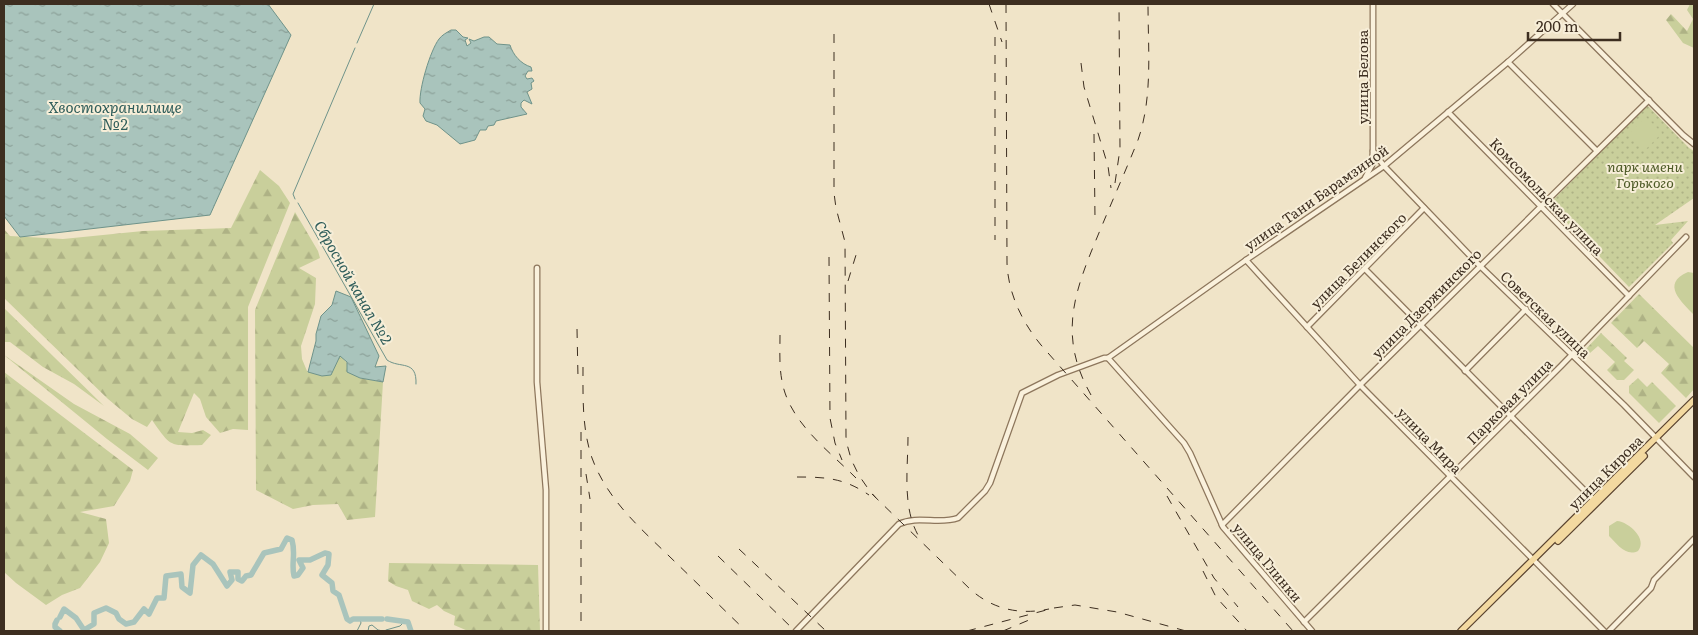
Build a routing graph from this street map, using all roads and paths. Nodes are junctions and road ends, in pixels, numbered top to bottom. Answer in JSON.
{"nodes":[{"id":1,"x":1373,"y":4,"type":"edge"},
{"id":2,"x":1553,"y":4,"type":"edge"},
{"id":3,"x":1573,"y":4,"type":"edge"},
{"id":4,"x":1562,"y":14,"type":"junction"},
{"id":5,"x":1508,"y":62,"type":"junction"},
{"id":6,"x":1649,"y":100,"type":"junction"},
{"id":7,"x":1448,"y":112,"type":"junction"},
{"id":8,"x":1694,"y":144,"type":"edge"},
{"id":9,"x":1373,"y":151,"type":"junction"},
{"id":10,"x":1597,"y":151,"type":"junction"},
{"id":11,"x":1384,"y":166,"type":"junction"},
{"id":12,"x":1364,"y":180,"type":"junction"},
{"id":13,"x":1541,"y":206,"type":"junction"},
{"id":14,"x":1424,"y":208,"type":"junction"},
{"id":15,"x":1686,"y":238,"type":"dead end"},
{"id":16,"x":1246,"y":260,"type":"junction"},
{"id":17,"x":1480,"y":266,"type":"junction"},
{"id":18,"x":537,"y":268,"type":"dead end"},
{"id":19,"x":1365,"y":269,"type":"junction"},
{"id":20,"x":1630,"y":296,"type":"junction"},
{"id":21,"x":1526,"y":309,"type":"junction"},
{"id":22,"x":1421,"y":325,"type":"junction"},
{"id":23,"x":1307,"y":327,"type":"junction"},
{"id":24,"x":1572,"y":355,"type":"junction"},
{"id":25,"x":1108,"y":358,"type":"junction"},
{"id":26,"x":1465,"y":371,"type":"junction"},
{"id":27,"x":1360,"y":385,"type":"junction"},
{"id":28,"x":1694,"y":400,"type":"edge"},
{"id":29,"x":1694,"y":404,"type":"edge"},
{"id":30,"x":1510,"y":416,"type":"junction"},
{"id":31,"x":1657,"y":440,"type":"junction"},
{"id":32,"x":1450,"y":476,"type":"junction"},
{"id":33,"x":1694,"y":477,"type":"edge"},
{"id":34,"x":1594,"y":500,"type":"junction"},
{"id":35,"x":1222,"y":525,"type":"junction"},
{"id":36,"x":1694,"y":539,"type":"edge"},
{"id":37,"x":1533,"y":560,"type":"junction"},
{"id":38,"x":1304,"y":622,"type":"junction"},
{"id":39,"x":546,"y":631,"type":"edge"},
{"id":40,"x":796,"y":631,"type":"edge"},
{"id":41,"x":1312,"y":631,"type":"edge"},
{"id":42,"x":1461,"y":631,"type":"edge"},
{"id":43,"x":1604,"y":631,"type":"edge"},
{"id":44,"x":1609,"y":631,"type":"edge"}],
"edges":[{"from":1,"to":9,"type":"street","name":"улица Белова"},
{"from":2,"to":4,"type":"street"},
{"from":3,"to":4,"type":"street","name":"улица Тани Барамзиной"},
{"from":4,"to":5,"type":"street","name":"улица Тани Барамзиной"},
{"from":4,"to":6,"type":"street"},
{"from":5,"to":7,"type":"street","name":"улица Тани Барамзиной"},
{"from":5,"to":10,"type":"street"},
{"from":6,"to":8,"type":"street"},
{"from":6,"to":10,"type":"street","name":"улица Дзержинского"},
{"from":7,"to":11,"type":"street","name":"улица Тани Барамзиной"},
{"from":7,"to":13,"type":"street","name":"Комсомольская улица"},
{"from":9,"to":11,"type":"street"},
{"from":9,"to":12,"type":"street","name":"улица Белова"},
{"from":10,"to":13,"type":"street","name":"улица Дзержинского"},
{"from":11,"to":12,"type":"street","name":"улица Тани Барамзиной"},
{"from":11,"to":14,"type":"street","name":"Советская улица"},
{"from":12,"to":16,"type":"street","name":"улица Тани Барамзиной"},
{"from":13,"to":17,"type":"street","name":"улица Дзержинского"},
{"from":13,"to":20,"type":"street","name":"Комсомольская улица"},
{"from":14,"to":17,"type":"street","name":"Советская улица"},
{"from":14,"to":19,"type":"street","name":"улица Белинского"},
{"from":15,"to":20,"type":"street","name":"Парковая улица"},
{"from":16,"to":23,"type":"street","name":"улица Мира"},
{"from":16,"to":25,"type":"street","name":"улица Тани Барамзиной"},
{"from":17,"to":21,"type":"street","name":"Советская улица"},
{"from":17,"to":22,"type":"street","name":"улица Дзержинского"},
{"from":18,"to":39,"type":"street"},
{"from":19,"to":22,"type":"street"},
{"from":19,"to":23,"type":"street","name":"улица Белинского"},
{"from":20,"to":24,"type":"street","name":"Парковая улица"},
{"from":21,"to":24,"type":"street","name":"Советская улица"},
{"from":21,"to":26,"type":"street"},
{"from":22,"to":26,"type":"street"},
{"from":22,"to":27,"type":"street","name":"улица Дзержинского"},
{"from":23,"to":27,"type":"street","name":"улица Мира"},
{"from":24,"to":30,"type":"street","name":"Парковая улица"},
{"from":24,"to":31,"type":"street","name":"Советская улица"},
{"from":25,"to":35,"type":"street","name":"улица Глинки"},
{"from":25,"to":40,"type":"street","name":"улица Тани Барамзиной"},
{"from":26,"to":30,"type":"street"},
{"from":27,"to":32,"type":"street","name":"улица Мира"},
{"from":27,"to":35,"type":"street","name":"улица Дзержинского"},
{"from":28,"to":31,"type":"main road","name":"улица Кирова"},
{"from":29,"to":31,"type":"main road","name":"улица Кирова"},
{"from":30,"to":32,"type":"street","name":"Парковая улица"},
{"from":30,"to":34,"type":"street"},
{"from":31,"to":33,"type":"street","name":"Советская улица"},
{"from":31,"to":34,"type":"main road","name":"улица Кирова"},
{"from":31,"to":37,"type":"main road","name":"улица Кирова"},
{"from":32,"to":37,"type":"street","name":"улица Мира"},
{"from":32,"to":38,"type":"street","name":"Парковая улица"},
{"from":34,"to":37,"type":"main road","name":"улица Кирова"},
{"from":35,"to":38,"type":"street","name":"улица Глинки"},
{"from":36,"to":44,"type":"street"},
{"from":37,"to":42,"type":"main road","name":"улица Кирова"},
{"from":37,"to":43,"type":"street","name":"улица Мира"},
{"from":38,"to":41,"type":"street","name":"улица Глинки"}]}
